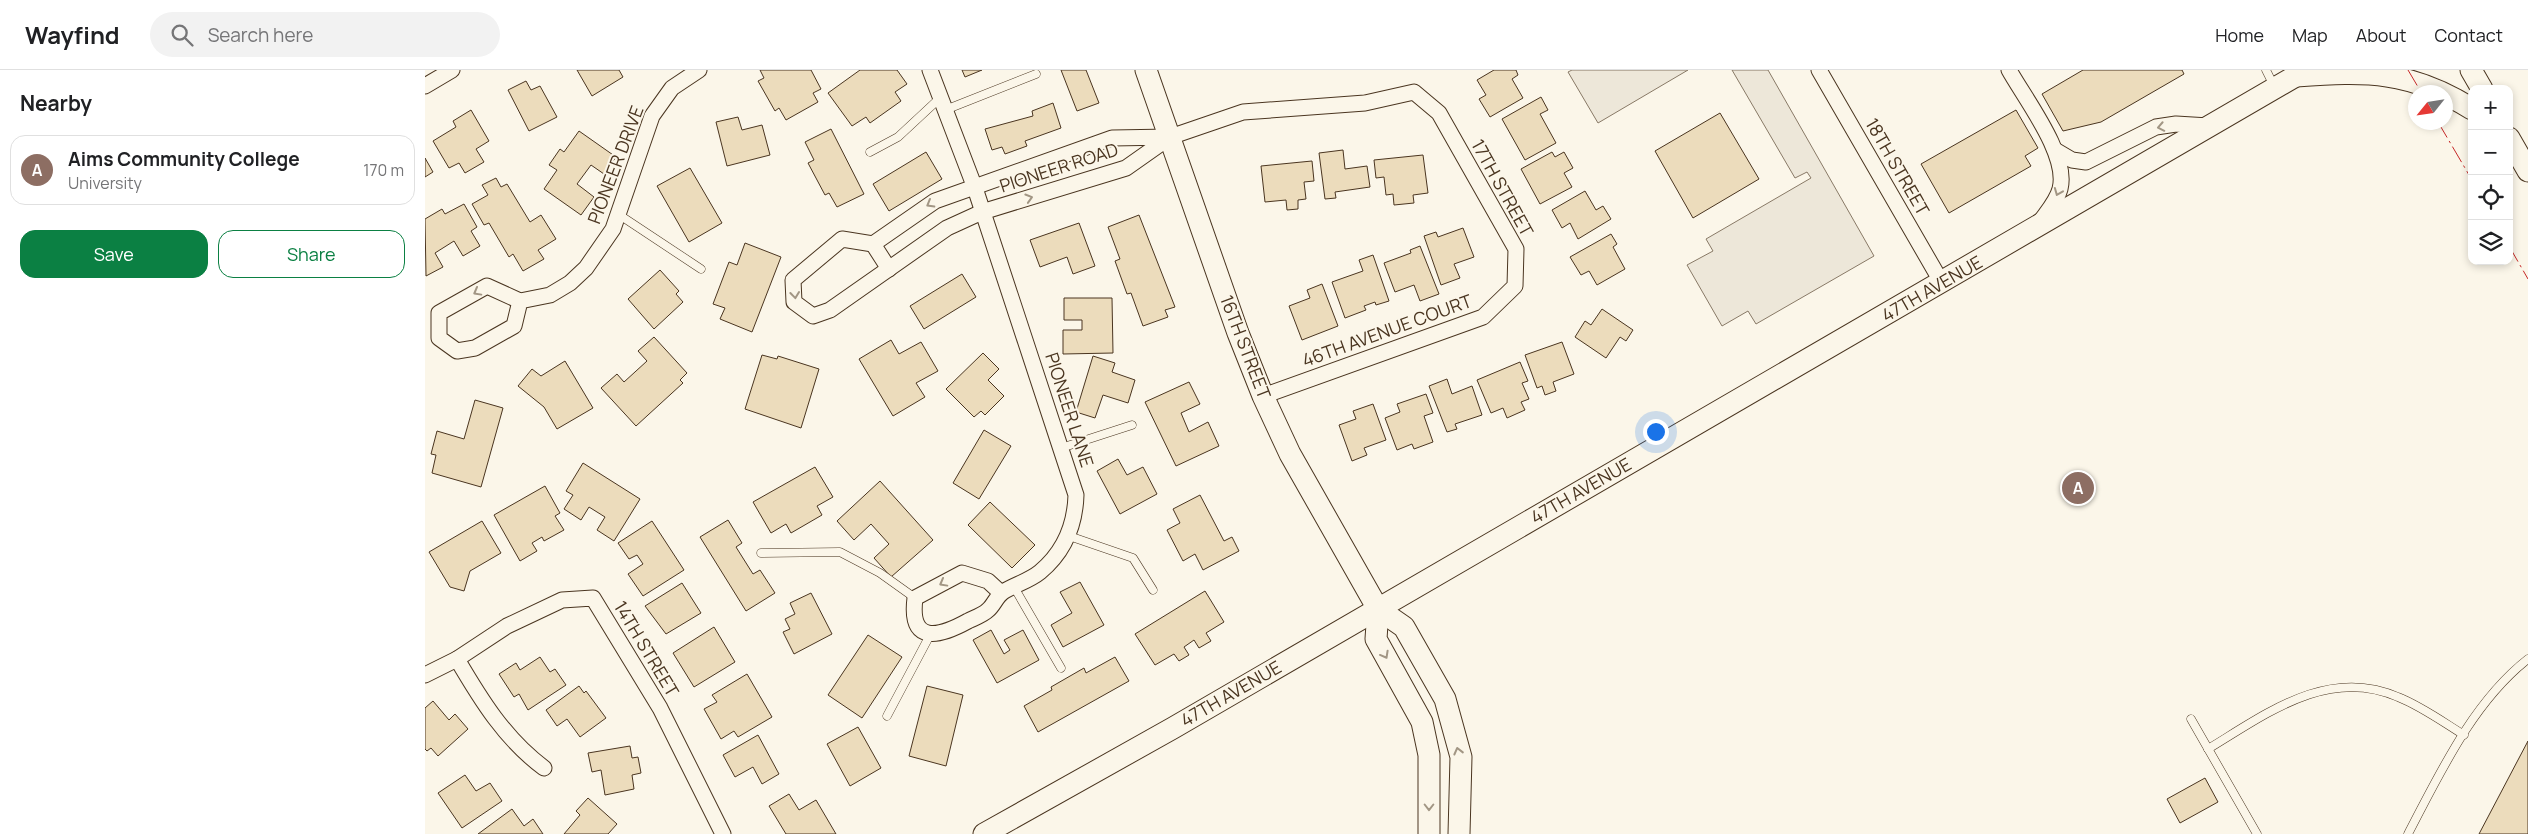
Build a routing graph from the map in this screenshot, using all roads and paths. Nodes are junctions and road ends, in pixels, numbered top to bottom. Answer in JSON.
{"nodes":[{"id":1,"x":452,"y":70,"type":"edge"},
{"id":2,"x":699,"y":70,"type":"edge"},
{"id":3,"x":930,"y":70,"type":"edge"},
{"id":4,"x":1146,"y":70,"type":"edge"},
{"id":5,"x":1819,"y":70,"type":"edge"},
{"id":6,"x":2009,"y":70,"type":"edge"},
{"id":7,"x":2471,"y":70,"type":"edge"},
{"id":8,"x":2301,"y":73,"type":"edge"},
{"id":9,"x":1036,"y":74,"type":"dead end"},
{"id":10,"x":2271,"y":79,"type":"edge"},
{"id":11,"x":2480,"y":85,"type":"edge"},
{"id":12,"x":425,"y":86,"type":"edge"},
{"id":13,"x":943,"y":103,"type":"junction"},
{"id":14,"x":2468,"y":106,"type":"edge"},
{"id":15,"x":1439,"y":113,"type":"joint"},
{"id":16,"x":2209,"y":126,"type":"junction"},
{"id":17,"x":1170,"y":137,"type":"junction"},
{"id":18,"x":2513,"y":145,"type":"edge"},
{"id":19,"x":2055,"y":150,"type":"junction"},
{"id":20,"x":870,"y":152,"type":"dead end"},
{"id":21,"x":2528,"y":171,"type":"edge"},
{"id":22,"x":975,"y":188,"type":"junction"},
{"id":23,"x":982,"y":212,"type":"junction"},
{"id":24,"x":618,"y":214,"type":"junction"},
{"id":25,"x":2035,"y":229,"type":"junction"},
{"id":26,"x":873,"y":244,"type":"junction"},
{"id":27,"x":701,"y":269,"type":"dead end"},
{"id":28,"x":889,"y":269,"type":"junction"},
{"id":29,"x":1942,"y":283,"type":"junction"},
{"id":30,"x":1515,"y":286,"type":"joint"},
{"id":31,"x":520,"y":302,"type":"junction"},
{"id":32,"x":1263,"y":396,"type":"junction"},
{"id":33,"x":1132,"y":425,"type":"dead end"},
{"id":34,"x":1061,"y":448,"type":"junction"},
{"id":35,"x":1069,"y":536,"type":"junction"},
{"id":36,"x":761,"y":553,"type":"dead end"},
{"id":37,"x":1007,"y":590,"type":"junction"},
{"id":38,"x":1153,"y":590,"type":"dead end"},
{"id":39,"x":915,"y":598,"type":"junction"},
{"id":40,"x":1378,"y":609,"type":"junction"},
{"id":41,"x":930,"y":635,"type":"junction"},
{"id":42,"x":457,"y":658,"type":"junction"},
{"id":43,"x":2528,"y":659,"type":"edge"},
{"id":44,"x":1061,"y":668,"type":"dead end"},
{"id":45,"x":425,"y":675,"type":"edge"},
{"id":46,"x":887,"y":716,"type":"dead end"},
{"id":47,"x":2191,"y":719,"type":"dead end"},
{"id":48,"x":2464,"y":735,"type":"junction"},
{"id":49,"x":2208,"y":749,"type":"junction"},
{"id":50,"x":544,"y":768,"type":"dead end"},
{"id":51,"x":723,"y":834,"type":"edge"},
{"id":52,"x":984,"y":834,"type":"edge"},
{"id":53,"x":1429,"y":834,"type":"edge"},
{"id":54,"x":1459,"y":834,"type":"edge"},
{"id":55,"x":2257,"y":834,"type":"edge"},
{"id":56,"x":2408,"y":834,"type":"edge"}],
"edges":[{"from":1,"to":12,"type":"street"},
{"from":2,"to":24,"type":"street","name":"PIONEER DRIVE"},
{"from":3,"to":13,"type":"street"},
{"from":4,"to":17,"type":"main road","name":"16TH STREET"},
{"from":5,"to":29,"type":"street","name":"18TH STREET"},
{"from":6,"to":19,"type":"street"},
{"from":7,"to":11,"type":"main road"},
{"from":8,"to":10,"type":"main road","name":"47TH AVENUE"},
{"from":8,"to":14,"type":"main road"},
{"from":9,"to":13,"type":"lane"},
{"from":10,"to":16,"type":"main road","name":"47TH AVENUE"},
{"from":13,"to":20,"type":"lane"},
{"from":13,"to":22,"type":"street"},
{"from":15,"to":17,"type":"street","name":"PIONEER ROAD"},
{"from":15,"to":30,"type":"street","name":"17TH STREET"},
{"from":16,"to":19,"type":"street","one_way":true},
{"from":16,"to":25,"type":"main road","name":"47TH AVENUE"},
{"from":17,"to":22,"type":"street","name":"PIONEER ROAD"},
{"from":23,"to":17,"type":"street","name":"PIONEER ROAD","one_way":true},
{"from":17,"to":32,"type":"main road","name":"16TH STREET"},
{"from":18,"to":21,"type":"main road"},
{"from":19,"to":25,"type":"street","one_way":true},
{"from":22,"to":23,"type":"street"},
{"from":22,"to":26,"type":"street","name":"PIONEER ROAD","one_way":true},
{"from":23,"to":28,"type":"street","name":"PIONEER ROAD"},
{"from":23,"to":34,"type":"street","name":"PIONEER LANE"},
{"from":24,"to":27,"type":"lane"},
{"from":24,"to":31,"type":"street","name":"PIONEER DRIVE"},
{"from":25,"to":29,"type":"main road","name":"47TH AVENUE"},
{"from":26,"to":28,"type":"street"},
{"from":26,"to":28,"type":"street","name":"PIONEER ROAD","one_way":true},
{"from":29,"to":40,"type":"main road","name":"47TH AVENUE"},
{"from":30,"to":32,"type":"street","name":"46TH AVENUE COURT"},
{"from":31,"to":31,"type":"street","one_way":true},
{"from":32,"to":40,"type":"main road","name":"16TH STREET"},
{"from":33,"to":34,"type":"lane"},
{"from":34,"to":35,"type":"street","name":"PIONEER LANE"},
{"from":35,"to":37,"type":"street","name":"PIONEER LANE"},
{"from":35,"to":38,"type":"lane"},
{"from":36,"to":39,"type":"lane"},
{"from":37,"to":39,"type":"street","one_way":true},
{"from":37,"to":41,"type":"street","name":"PIONEER LANE"},
{"from":37,"to":44,"type":"lane"},
{"from":39,"to":41,"type":"street"},
{"from":40,"to":52,"type":"main road","name":"47TH AVENUE"},
{"from":40,"to":53,"type":"main road","one_way":true},
{"from":54,"to":40,"type":"main road","one_way":true},
{"from":41,"to":46,"type":"lane"},
{"from":42,"to":45,"type":"street","name":"14TH STREET"},
{"from":42,"to":50,"type":"street"},
{"from":42,"to":51,"type":"street","name":"14TH STREET"},
{"from":43,"to":48,"type":"lane"},
{"from":47,"to":49,"type":"lane"},
{"from":48,"to":49,"type":"lane"},
{"from":48,"to":56,"type":"lane"},
{"from":49,"to":55,"type":"lane"}]}
